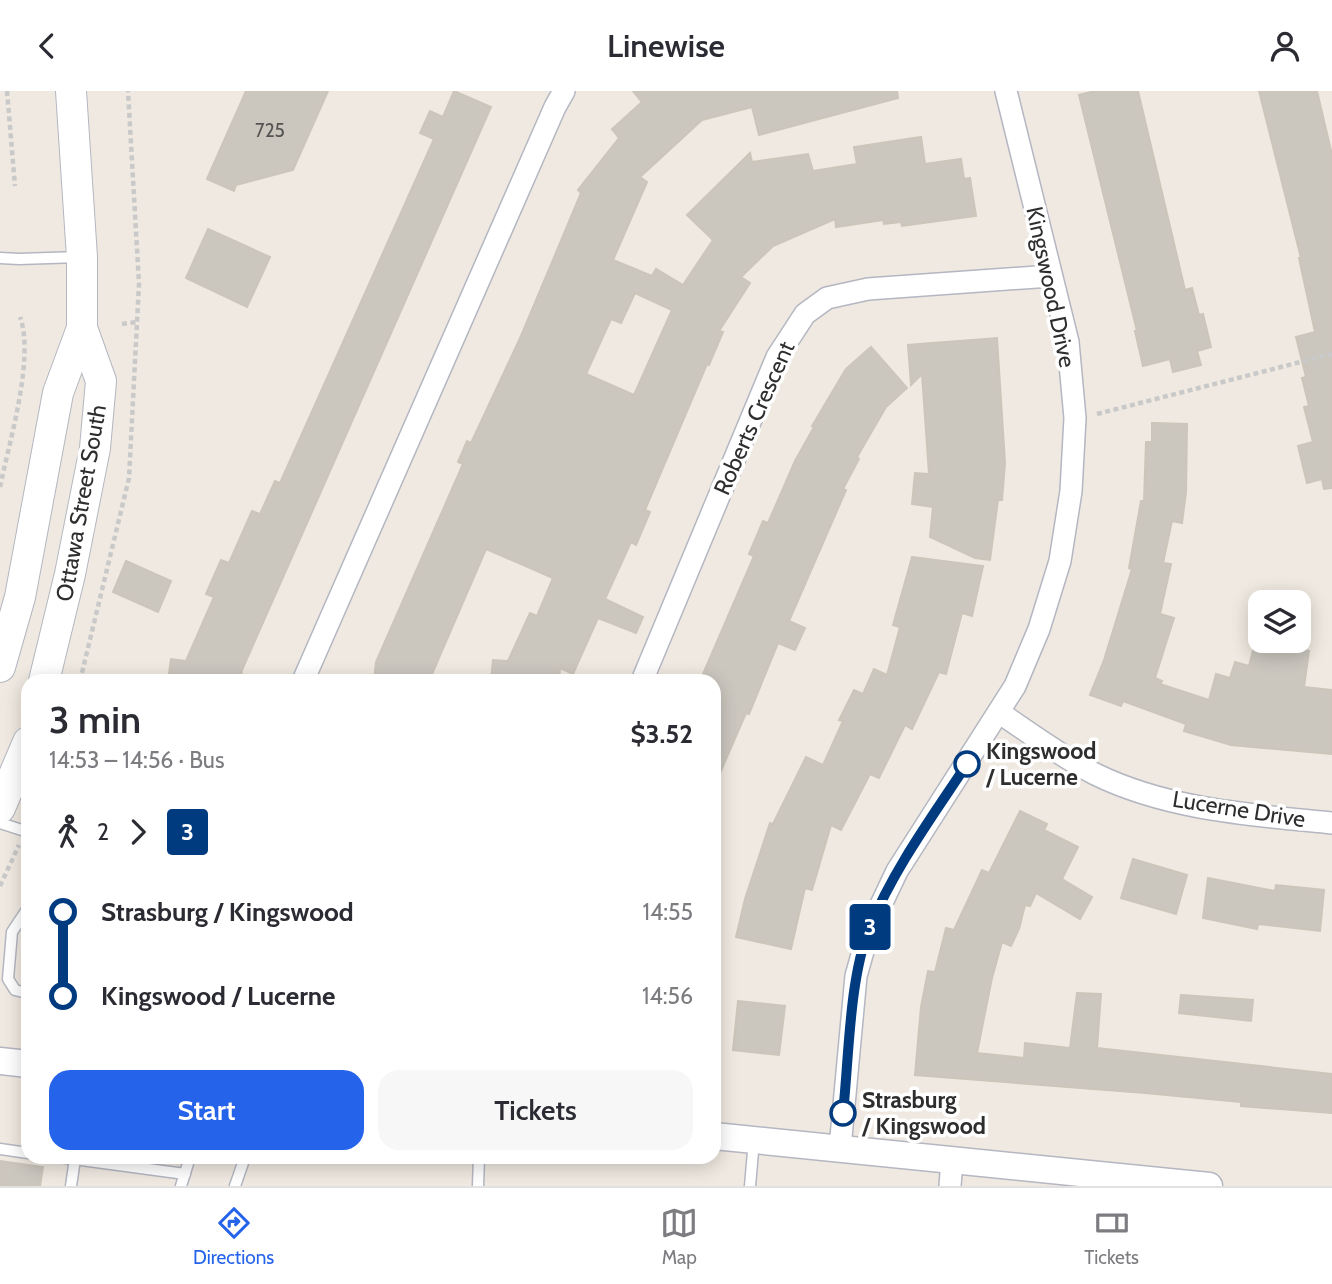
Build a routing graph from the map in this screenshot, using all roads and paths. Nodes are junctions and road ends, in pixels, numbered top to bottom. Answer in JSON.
{"nodes":[{"id":1,"x":7,"y":91,"type":"edge"},
{"id":2,"x":71,"y":91,"type":"edge"},
{"id":3,"x":564,"y":91,"type":"edge"},
{"id":4,"x":1006,"y":91,"type":"edge"},
{"id":5,"x":15,"y":185,"type":"dead end"},
{"id":6,"x":82,"y":257,"type":"junction"},
{"id":7,"x":0,"y":258,"type":"edge"},
{"id":8,"x":1051,"y":276,"type":"junction"},
{"id":9,"x":20,"y":317,"type":"dead end"},
{"id":10,"x":137,"y":322,"type":"dead end"},
{"id":11,"x":122,"y":324,"type":"dead end"},
{"id":12,"x":82,"y":328,"type":"junction"},
{"id":13,"x":1332,"y":354,"type":"edge"},
{"id":14,"x":1075,"y":418,"type":"junction"},
{"id":15,"x":0,"y":487,"type":"edge"},
{"id":16,"x":0,"y":667,"type":"edge"},
{"id":17,"x":46,"y":674,"type":"edge"},
{"id":18,"x":306,"y":674,"type":"edge"},
{"id":19,"x":645,"y":674,"type":"edge"},
{"id":20,"x":1000,"y":713,"type":"junction"},
{"id":21,"x":21,"y":758,"type":"edge"},
{"id":22,"x":0,"y":808,"type":"edge"},
{"id":23,"x":1332,"y":823,"type":"edge"},
{"id":24,"x":0,"y":824,"type":"edge"},
{"id":25,"x":21,"y":829,"type":"edge"},
{"id":26,"x":21,"y":843,"type":"edge"},
{"id":27,"x":0,"y":886,"type":"edge"},
{"id":28,"x":21,"y":918,"type":"edge"},
{"id":29,"x":21,"y":992,"type":"edge"},
{"id":30,"x":0,"y":1061,"type":"edge"},
{"id":31,"x":21,"y":1063,"type":"edge"},
{"id":32,"x":721,"y":1137,"type":"edge"},
{"id":33,"x":754,"y":1140,"type":"junction"},
{"id":34,"x":840,"y":1148,"type":"junction"},
{"id":35,"x":0,"y":1149,"type":"edge"},
{"id":36,"x":21,"y":1152,"type":"edge"},
{"id":37,"x":74,"y":1164,"type":"edge"},
{"id":38,"x":112,"y":1164,"type":"edge"},
{"id":39,"x":188,"y":1164,"type":"edge"},
{"id":40,"x":243,"y":1164,"type":"edge"},
{"id":41,"x":479,"y":1164,"type":"edge"},
{"id":42,"x":951,"y":1173,"type":"edge"},
{"id":43,"x":185,"y":1174,"type":"junction"},
{"id":44,"x":71,"y":1186,"type":"edge"},
{"id":45,"x":181,"y":1186,"type":"edge"},
{"id":46,"x":235,"y":1186,"type":"edge"},
{"id":47,"x":478,"y":1186,"type":"edge"},
{"id":48,"x":750,"y":1186,"type":"edge"},
{"id":49,"x":1209,"y":1186,"type":"edge"}],
"edges":[{"from":1,"to":5,"type":"path"},
{"from":2,"to":6,"type":"main road","name":"Ottawa Street South"},
{"from":3,"to":18,"type":"street"},
{"from":4,"to":8,"type":"street","name":"Kingswood Drive"},
{"from":6,"to":7,"type":"lane"},
{"from":6,"to":12,"type":"main road","name":"Ottawa Street South"},
{"from":8,"to":14,"type":"street","name":"Kingswood Drive"},
{"from":8,"to":19,"type":"street","name":"Roberts Crescent"},
{"from":9,"to":15,"type":"path"},
{"from":10,"to":11,"type":"path"},
{"from":12,"to":16,"type":"main road","name":"Ottawa Street South"},
{"from":12,"to":17,"type":"main road","name":"Ottawa Street South"},
{"from":13,"to":14,"type":"path"},
{"from":14,"to":20,"type":"street","name":"Kingswood Drive"},
{"from":20,"to":23,"type":"street","name":"Lucerne Drive"},
{"from":20,"to":34,"type":"street","name":"Kingswood Drive"},
{"from":21,"to":22,"type":"main road"},
{"from":24,"to":25,"type":"lane"},
{"from":26,"to":27,"type":"path"},
{"from":28,"to":29,"type":"lane"},
{"from":30,"to":31,"type":"street"},
{"from":32,"to":33,"type":"street"},
{"from":33,"to":34,"type":"street"},
{"from":33,"to":48,"type":"lane"},
{"from":34,"to":42,"type":"street"},
{"from":35,"to":36,"type":"lane"},
{"from":37,"to":44,"type":"lane"},
{"from":38,"to":43,"type":"lane"},
{"from":39,"to":43,"type":"lane"},
{"from":40,"to":46,"type":"lane"},
{"from":41,"to":47,"type":"lane"},
{"from":42,"to":49,"type":"street"},
{"from":43,"to":45,"type":"lane"}]}
